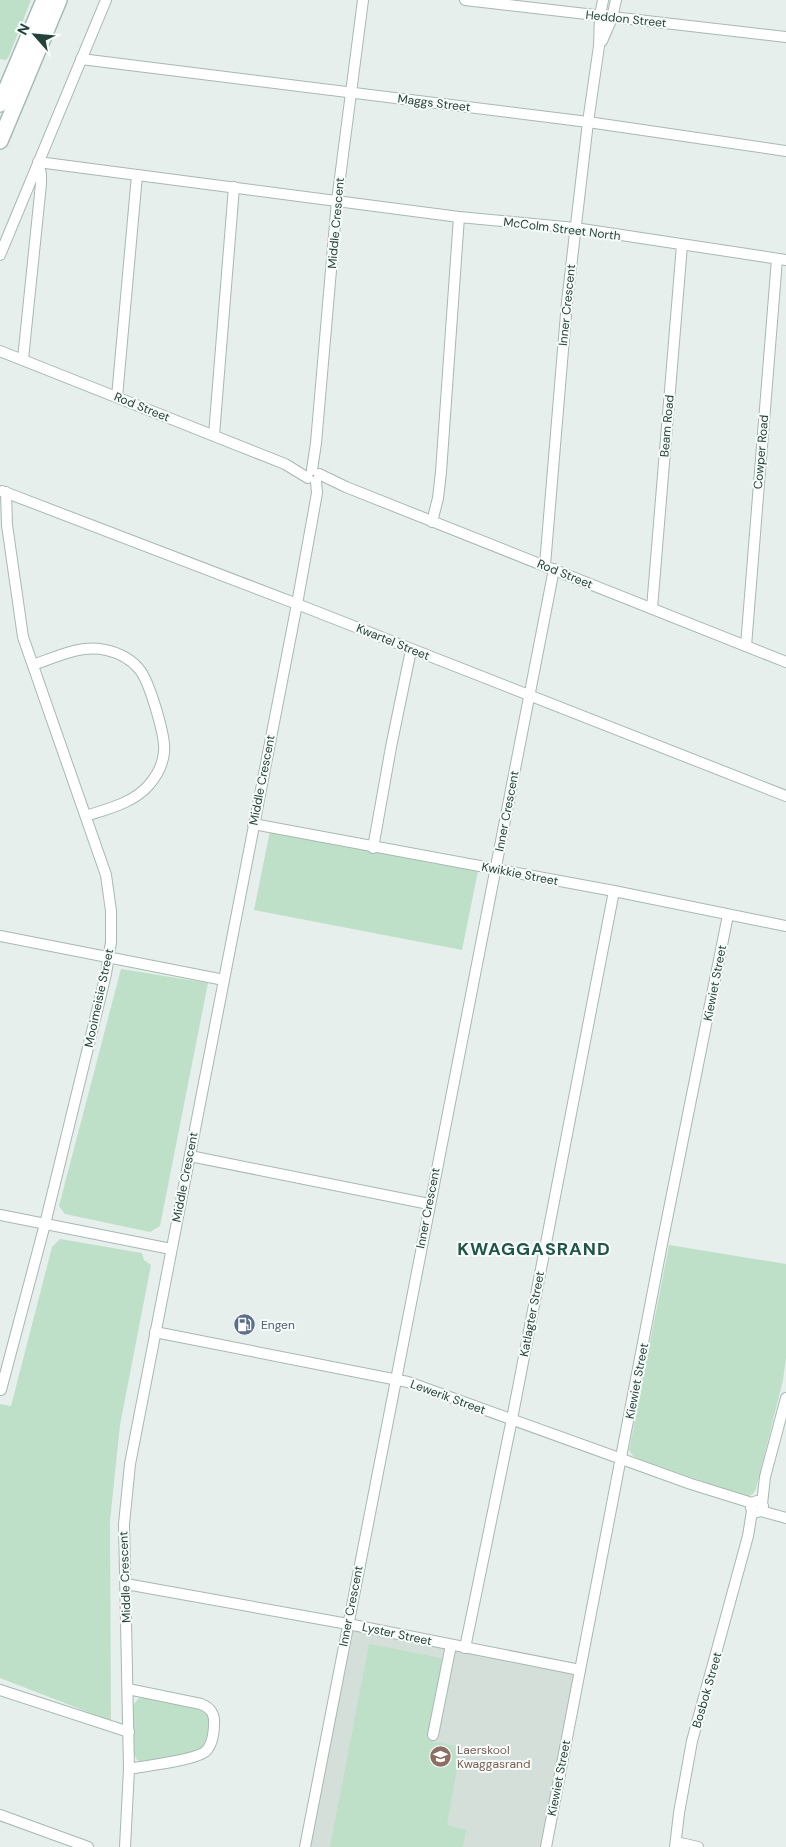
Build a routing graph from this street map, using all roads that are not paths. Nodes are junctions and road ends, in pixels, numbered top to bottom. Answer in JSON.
{"nodes":[{"id":1,"x":44,"y":0,"type":"edge"},
{"id":2,"x":59,"y":0,"type":"edge"},
{"id":3,"x":106,"y":0,"type":"edge"},
{"id":4,"x":465,"y":0,"type":"edge"},
{"id":5,"x":603,"y":0,"type":"edge"},
{"id":6,"x":616,"y":0,"type":"edge"},
{"id":7,"x":364,"y":1,"type":"edge"},
{"id":8,"x":600,"y":16,"type":"junction"},
{"id":9,"x":612,"y":18,"type":"junction"},
{"id":10,"x":786,"y":37,"type":"edge"},
{"id":11,"x":599,"y":46,"type":"junction"},
{"id":12,"x":81,"y":59,"type":"junction"},
{"id":13,"x":350,"y":93,"type":"junction"},
{"id":14,"x":0,"y":104,"type":"edge"},
{"id":15,"x":588,"y":122,"type":"junction"},
{"id":16,"x":0,"y":141,"type":"edge"},
{"id":17,"x":786,"y":151,"type":"edge"},
{"id":18,"x":38,"y":162,"type":"junction"},
{"id":19,"x":136,"y":175,"type":"junction"},
{"id":20,"x":234,"y":187,"type":"junction"},
{"id":21,"x":337,"y":201,"type":"junction"},
{"id":22,"x":459,"y":217,"type":"junction"},
{"id":23,"x":575,"y":228,"type":"junction"},
{"id":24,"x":682,"y":245,"type":"junction"},
{"id":25,"x":0,"y":255,"type":"edge"},
{"id":26,"x":781,"y":259,"type":"edge"},
{"id":27,"x":0,"y":351,"type":"edge"},
{"id":28,"x":23,"y":359,"type":"junction"},
{"id":29,"x":117,"y":397,"type":"junction"},
{"id":30,"x":214,"y":436,"type":"junction"},
{"id":31,"x":314,"y":476,"type":"junction"},
{"id":32,"x":3,"y":491,"type":"edge"},
{"id":33,"x":432,"y":522,"type":"junction"},
{"id":34,"x":549,"y":567,"type":"junction"},
{"id":35,"x":297,"y":604,"type":"junction"},
{"id":36,"x":652,"y":608,"type":"junction"},
{"id":37,"x":746,"y":646,"type":"junction"},
{"id":38,"x":411,"y":650,"type":"junction"},
{"id":39,"x":786,"y":662,"type":"edge"},
{"id":40,"x":33,"y":665,"type":"junction"},
{"id":41,"x":529,"y":695,"type":"junction"},
{"id":42,"x":786,"y":796,"type":"edge"},
{"id":43,"x":86,"y":816,"type":"junction"},
{"id":44,"x":253,"y":824,"type":"junction"},
{"id":45,"x":373,"y":848,"type":"junction"},
{"id":46,"x":495,"y":869,"type":"junction"},
{"id":47,"x":614,"y":891,"type":"junction"},
{"id":48,"x":728,"y":915,"type":"junction"},
{"id":49,"x":786,"y":926,"type":"edge"},
{"id":50,"x":0,"y":936,"type":"edge"},
{"id":51,"x":109,"y":959,"type":"junction"},
{"id":52,"x":224,"y":980,"type":"junction"},
{"id":53,"x":190,"y":1156,"type":"junction"},
{"id":54,"x":429,"y":1204,"type":"junction"},
{"id":55,"x":0,"y":1215,"type":"edge"},
{"id":56,"x":45,"y":1224,"type":"junction"},
{"id":57,"x":171,"y":1249,"type":"junction"},
{"id":58,"x":155,"y":1332,"type":"junction"},
{"id":59,"x":395,"y":1379,"type":"junction"},
{"id":60,"x":1,"y":1390,"type":"edge"},
{"id":61,"x":786,"y":1398,"type":"edge"},
{"id":62,"x":512,"y":1419,"type":"junction"},
{"id":63,"x":622,"y":1459,"type":"junction"},
{"id":64,"x":757,"y":1507,"type":"junction"},
{"id":65,"x":786,"y":1518,"type":"edge"},
{"id":66,"x":126,"y":1584,"type":"junction"},
{"id":67,"x":348,"y":1624,"type":"junction"},
{"id":68,"x":451,"y":1646,"type":"junction"},
{"id":69,"x":465,"y":1648,"type":"junction"},
{"id":70,"x":580,"y":1670,"type":"junction"},
{"id":71,"x":128,"y":1689,"type":"junction"},
{"id":72,"x":0,"y":1690,"type":"edge"},
{"id":73,"x":129,"y":1732,"type":"junction"},
{"id":74,"x":433,"y":1735,"type":"dead end"},
{"id":75,"x":129,"y":1769,"type":"junction"},
{"id":76,"x":0,"y":1815,"type":"edge"},
{"id":77,"x":675,"y":1845,"type":"edge"},
{"id":78,"x":88,"y":1847,"type":"edge"},
{"id":79,"x":125,"y":1847,"type":"edge"},
{"id":80,"x":305,"y":1847,"type":"edge"},
{"id":81,"x":546,"y":1847,"type":"edge"},
{"id":82,"x":698,"y":1847,"type":"edge"}],
"edges":[{"from":1,"to":14,"type":"main road"},
{"from":2,"to":16,"type":"main road"},
{"from":3,"to":12,"type":"street"},
{"from":4,"to":8,"type":"street","name":"Heddon Street"},
{"from":5,"to":8,"type":"street","name":"Inner Crescent"},
{"from":6,"to":9,"type":"street","name":"Inner Crescent"},
{"from":7,"to":13,"type":"street","name":"Middle Crescent"},
{"from":8,"to":9,"type":"street","name":"Heddon Street"},
{"from":8,"to":11,"type":"street","name":"Inner Crescent"},
{"from":9,"to":10,"type":"street","name":"Heddon Street"},
{"from":9,"to":11,"type":"street","name":"Inner Crescent"},
{"from":11,"to":15,"type":"street","name":"Inner Crescent"},
{"from":12,"to":13,"type":"street","name":"Maggs Street"},
{"from":12,"to":18,"type":"street"},
{"from":13,"to":15,"type":"street","name":"Maggs Street"},
{"from":13,"to":21,"type":"street","name":"Middle Crescent"},
{"from":15,"to":17,"type":"street","name":"Maggs Street"},
{"from":15,"to":23,"type":"street","name":"Inner Crescent"},
{"from":18,"to":19,"type":"street","name":"McColm Street North"},
{"from":18,"to":25,"type":"street"},
{"from":18,"to":28,"type":"street"},
{"from":19,"to":20,"type":"street","name":"McColm Street North"},
{"from":19,"to":29,"type":"street"},
{"from":20,"to":21,"type":"street","name":"McColm Street North"},
{"from":20,"to":30,"type":"street"},
{"from":21,"to":22,"type":"street","name":"McColm Street North"},
{"from":21,"to":31,"type":"street","name":"Middle Crescent"},
{"from":22,"to":23,"type":"street","name":"McColm Street North"},
{"from":22,"to":33,"type":"street"},
{"from":23,"to":24,"type":"street","name":"McColm Street North"},
{"from":23,"to":34,"type":"street","name":"Inner Crescent"},
{"from":24,"to":26,"type":"street","name":"McColm Street North"},
{"from":24,"to":36,"type":"street","name":"Beam Road"},
{"from":26,"to":37,"type":"street","name":"Cowper Road"},
{"from":27,"to":28,"type":"street","name":"Rod Street"},
{"from":28,"to":29,"type":"street","name":"Rod Street"},
{"from":29,"to":30,"type":"street","name":"Rod Street"},
{"from":30,"to":31,"type":"street","name":"Rod Street"},
{"from":31,"to":33,"type":"street","name":"Rod Street"},
{"from":31,"to":35,"type":"street","name":"Middle Crescent"},
{"from":32,"to":35,"type":"street","name":"Kwartel Street"},
{"from":32,"to":40,"type":"street","name":"Mooimeisie Street"},
{"from":33,"to":34,"type":"street","name":"Rod Street"},
{"from":34,"to":36,"type":"street","name":"Rod Street"},
{"from":34,"to":41,"type":"street","name":"Inner Crescent"},
{"from":35,"to":38,"type":"street","name":"Kwartel Street"},
{"from":35,"to":44,"type":"street","name":"Middle Crescent"},
{"from":36,"to":37,"type":"street","name":"Rod Street"},
{"from":37,"to":39,"type":"street","name":"Rod Street"},
{"from":38,"to":41,"type":"street","name":"Kwartel Street"},
{"from":38,"to":45,"type":"street"},
{"from":40,"to":43,"type":"street","name":"Mooimeisie Street"},
{"from":40,"to":43,"type":"street"},
{"from":41,"to":42,"type":"street","name":"Kwartel Street"},
{"from":41,"to":46,"type":"street","name":"Inner Crescent"},
{"from":43,"to":51,"type":"street","name":"Mooimeisie Street"},
{"from":44,"to":45,"type":"street","name":"Kwikkie Street"},
{"from":44,"to":52,"type":"street","name":"Middle Crescent"},
{"from":45,"to":46,"type":"street","name":"Kwikkie Street"},
{"from":46,"to":47,"type":"street","name":"Kwikkie Street"},
{"from":46,"to":54,"type":"street","name":"Inner Crescent"},
{"from":47,"to":48,"type":"street","name":"Kwikkie Street"},
{"from":47,"to":62,"type":"street","name":"Katlagter Street"},
{"from":48,"to":49,"type":"street","name":"Kwikkie Street"},
{"from":48,"to":63,"type":"street","name":"Kiewiet Street"},
{"from":50,"to":51,"type":"street"},
{"from":51,"to":52,"type":"street"},
{"from":51,"to":56,"type":"street","name":"Mooimeisie Street"},
{"from":52,"to":53,"type":"street","name":"Middle Crescent"},
{"from":53,"to":54,"type":"street"},
{"from":53,"to":57,"type":"street","name":"Middle Crescent"},
{"from":54,"to":59,"type":"street","name":"Inner Crescent"},
{"from":55,"to":56,"type":"street"},
{"from":56,"to":57,"type":"street"},
{"from":56,"to":60,"type":"street","name":"Mooimeisie Street"},
{"from":57,"to":58,"type":"street","name":"Middle Crescent"},
{"from":58,"to":59,"type":"street","name":"Lewerik Street"},
{"from":58,"to":66,"type":"street","name":"Middle Crescent"},
{"from":59,"to":62,"type":"street","name":"Lewerik Street"},
{"from":59,"to":67,"type":"street","name":"Inner Crescent"},
{"from":61,"to":64,"type":"street","name":"Bosbok Street"},
{"from":62,"to":63,"type":"street","name":"Lewerik Street"},
{"from":62,"to":69,"type":"street","name":"Katlagter Street"},
{"from":63,"to":64,"type":"street","name":"Lewerik Street"},
{"from":63,"to":70,"type":"street","name":"Kiewiet Street"},
{"from":64,"to":65,"type":"street","name":"Lewerik Street"},
{"from":64,"to":77,"type":"street","name":"Bosbok Street"},
{"from":66,"to":67,"type":"street","name":"Lyster Street"},
{"from":66,"to":71,"type":"street","name":"Middle Crescent"},
{"from":67,"to":68,"type":"street","name":"Lyster Street"},
{"from":67,"to":80,"type":"street","name":"Inner Crescent"},
{"from":68,"to":69,"type":"street","name":"Lyster Street"},
{"from":68,"to":74,"type":"street"},
{"from":69,"to":70,"type":"street","name":"Lyster Street"},
{"from":70,"to":81,"type":"street","name":"Kiewiet Street"},
{"from":71,"to":73,"type":"street","name":"Middle Crescent"},
{"from":71,"to":75,"type":"street"},
{"from":72,"to":73,"type":"street"},
{"from":73,"to":75,"type":"street","name":"Middle Crescent"},
{"from":75,"to":79,"type":"street","name":"Middle Crescent"},
{"from":76,"to":78,"type":"street"},
{"from":77,"to":82,"type":"street"}]}
